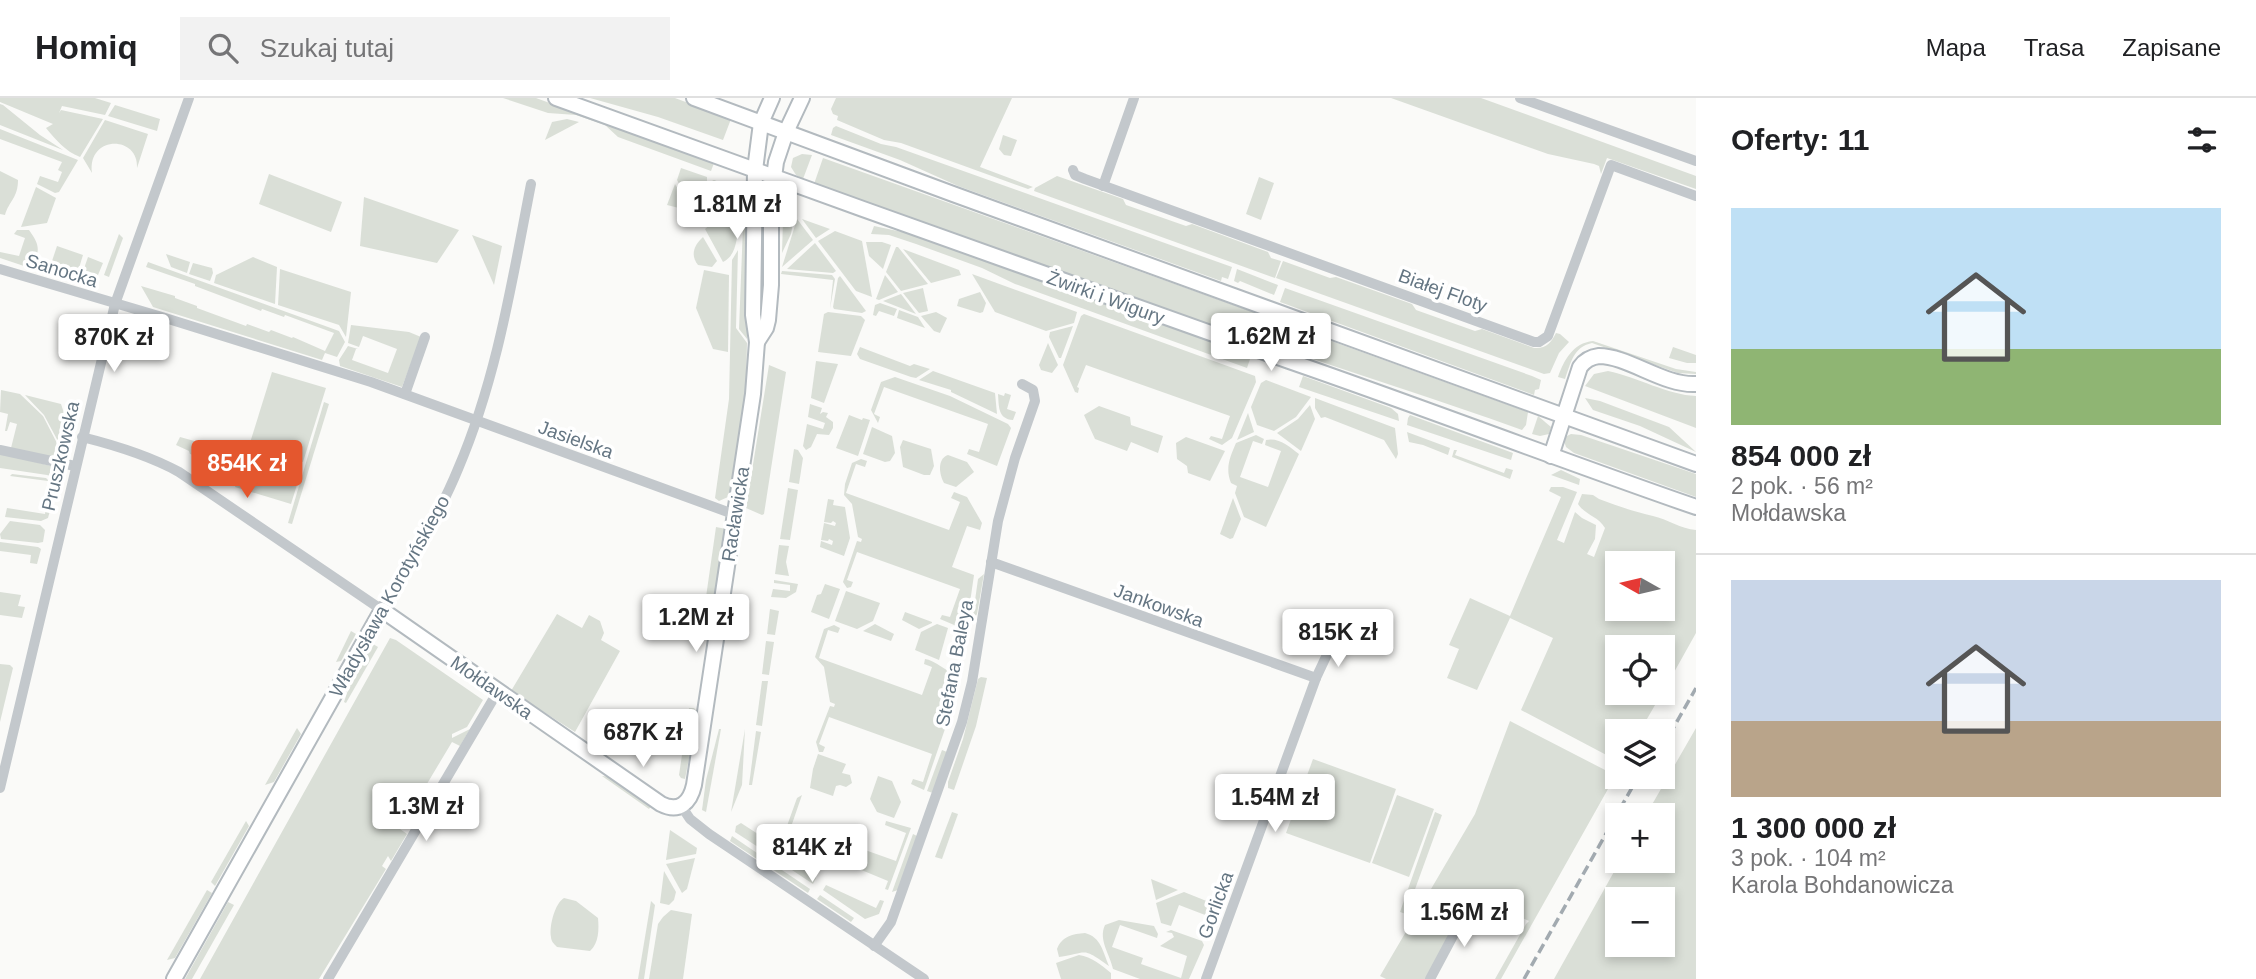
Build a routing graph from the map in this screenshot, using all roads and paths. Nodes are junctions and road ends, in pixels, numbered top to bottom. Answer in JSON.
{"nodes":[{"id":1,"x":189,"y":98,"type":"edge"},
{"id":2,"x":556,"y":98,"type":"edge"},
{"id":3,"x":694,"y":98,"type":"edge"},
{"id":4,"x":772,"y":98,"type":"edge"},
{"id":5,"x":802,"y":98,"type":"edge"},
{"id":6,"x":1134,"y":98,"type":"edge"},
{"id":7,"x":1520,"y":98,"type":"edge"},
{"id":8,"x":761,"y":122,"type":"junction"},
{"id":9,"x":786,"y":132,"type":"junction"},
{"id":10,"x":1696,"y":161,"type":"edge"},
{"id":11,"x":754,"y":170,"type":"junction"},
{"id":12,"x":1073,"y":170,"type":"dead end"},
{"id":13,"x":774,"y":177,"type":"junction"},
{"id":14,"x":531,"y":184,"type":"dead end"},
{"id":15,"x":1102,"y":186,"type":"junction"},
{"id":16,"x":1696,"y":195,"type":"edge"},
{"id":17,"x":0,"y":269,"type":"edge"},
{"id":18,"x":115,"y":304,"type":"junction"},
{"id":19,"x":425,"y":337,"type":"dead end"},
{"id":20,"x":757,"y":342,"type":"junction"},
{"id":21,"x":1022,"y":384,"type":"dead end"},
{"id":22,"x":1696,"y":384,"type":"edge"},
{"id":23,"x":405,"y":394,"type":"junction"},
{"id":24,"x":1564,"y":415,"type":"junction"},
{"id":25,"x":475,"y":421,"type":"junction"},
{"id":26,"x":82,"y":437,"type":"junction"},
{"id":27,"x":0,"y":450,"type":"edge"},
{"id":28,"x":1551,"y":456,"type":"junction"},
{"id":29,"x":1696,"y":464,"type":"edge"},
{"id":30,"x":75,"y":466,"type":"junction"},
{"id":31,"x":1696,"y":507,"type":"edge"},
{"id":32,"x":736,"y":515,"type":"junction"},
{"id":33,"x":991,"y":562,"type":"junction"},
{"id":34,"x":382,"y":610,"type":"junction"},
{"id":35,"x":1331,"y":646,"type":"dead end"},
{"id":36,"x":1316,"y":678,"type":"junction"},
{"id":37,"x":498,"y":691,"type":"junction"},
{"id":38,"x":3,"y":759,"type":"edge"},
{"id":39,"x":0,"y":788,"type":"edge"},
{"id":40,"x":682,"y":807,"type":"junction"},
{"id":41,"x":1470,"y":904,"type":"dead end"},
{"id":42,"x":874,"y":946,"type":"junction"},
{"id":43,"x":174,"y":979,"type":"edge"},
{"id":44,"x":328,"y":979,"type":"edge"},
{"id":45,"x":924,"y":979,"type":"edge"},
{"id":46,"x":1206,"y":979,"type":"edge"},
{"id":47,"x":1430,"y":979,"type":"edge"}],
"edges":[{"from":1,"to":18,"type":"street","name":"Pruszkowska"},
{"from":2,"to":11,"type":"main road","name":"Żwirki i Wigury"},
{"from":3,"to":8,"type":"main road"},
{"from":4,"to":8,"type":"main road","name":"Racławicka"},
{"from":5,"to":9,"type":"main road","name":"Racławicka"},
{"from":6,"to":15,"type":"street"},
{"from":7,"to":10,"type":"street"},
{"from":8,"to":9,"type":"main road"},
{"from":8,"to":11,"type":"main road","name":"Racławicka"},
{"from":9,"to":13,"type":"main road","name":"Racławicka"},
{"from":9,"to":24,"type":"main road"},
{"from":11,"to":13,"type":"main road","name":"Żwirki i Wigury"},
{"from":11,"to":20,"type":"main road","name":"Racławicka"},
{"from":12,"to":15,"type":"street","name":"Białej Floty"},
{"from":13,"to":20,"type":"main road","name":"Racławicka"},
{"from":13,"to":28,"type":"main road","name":"Żwirki i Wigury"},
{"from":14,"to":25,"type":"street","name":"Władysława Korotyńskiego"},
{"from":15,"to":16,"type":"street","name":"Białej Floty"},
{"from":17,"to":18,"type":"street","name":"Sanocka"},
{"from":18,"to":23,"type":"street","name":"Jasielska"},
{"from":18,"to":26,"type":"street","name":"Pruszkowska"},
{"from":19,"to":23,"type":"street"},
{"from":20,"to":32,"type":"main road","name":"Racławicka"},
{"from":21,"to":33,"type":"street","name":"Stefana Baleya"},
{"from":22,"to":24,"type":"main road"},
{"from":23,"to":25,"type":"street","name":"Jasielska"},
{"from":24,"to":28,"type":"main road"},
{"from":24,"to":29,"type":"main road"},
{"from":25,"to":32,"type":"street","name":"Jasielska"},
{"from":25,"to":34,"type":"street","name":"Władysława Korotyńskiego"},
{"from":26,"to":30,"type":"street","name":"Pruszkowska"},
{"from":26,"to":34,"type":"street","name":"Mołdawska"},
{"from":27,"to":30,"type":"street"},
{"from":28,"to":31,"type":"main road","name":"Żwirki i Wigury"},
{"from":30,"to":38,"type":"street","name":"Pruszkowska"},
{"from":32,"to":40,"type":"main road","name":"Racławicka"},
{"from":33,"to":36,"type":"street","name":"Jankowska"},
{"from":33,"to":42,"type":"street","name":"Stefana Baleya"},
{"from":34,"to":37,"type":"main road","name":"Mołdawska"},
{"from":34,"to":43,"type":"main road","name":"Władysława Korotyńskiego"},
{"from":35,"to":36,"type":"street","name":"Gorlicka"},
{"from":36,"to":46,"type":"street","name":"Gorlicka"},
{"from":37,"to":40,"type":"main road","name":"Mołdawska"},
{"from":37,"to":44,"type":"street"},
{"from":38,"to":39,"type":"street","name":"Pruszkowska"},
{"from":40,"to":42,"type":"street","name":"Mołdawska"},
{"from":41,"to":47,"type":"street"},
{"from":42,"to":45,"type":"street","name":"Mołdawska"}]}
